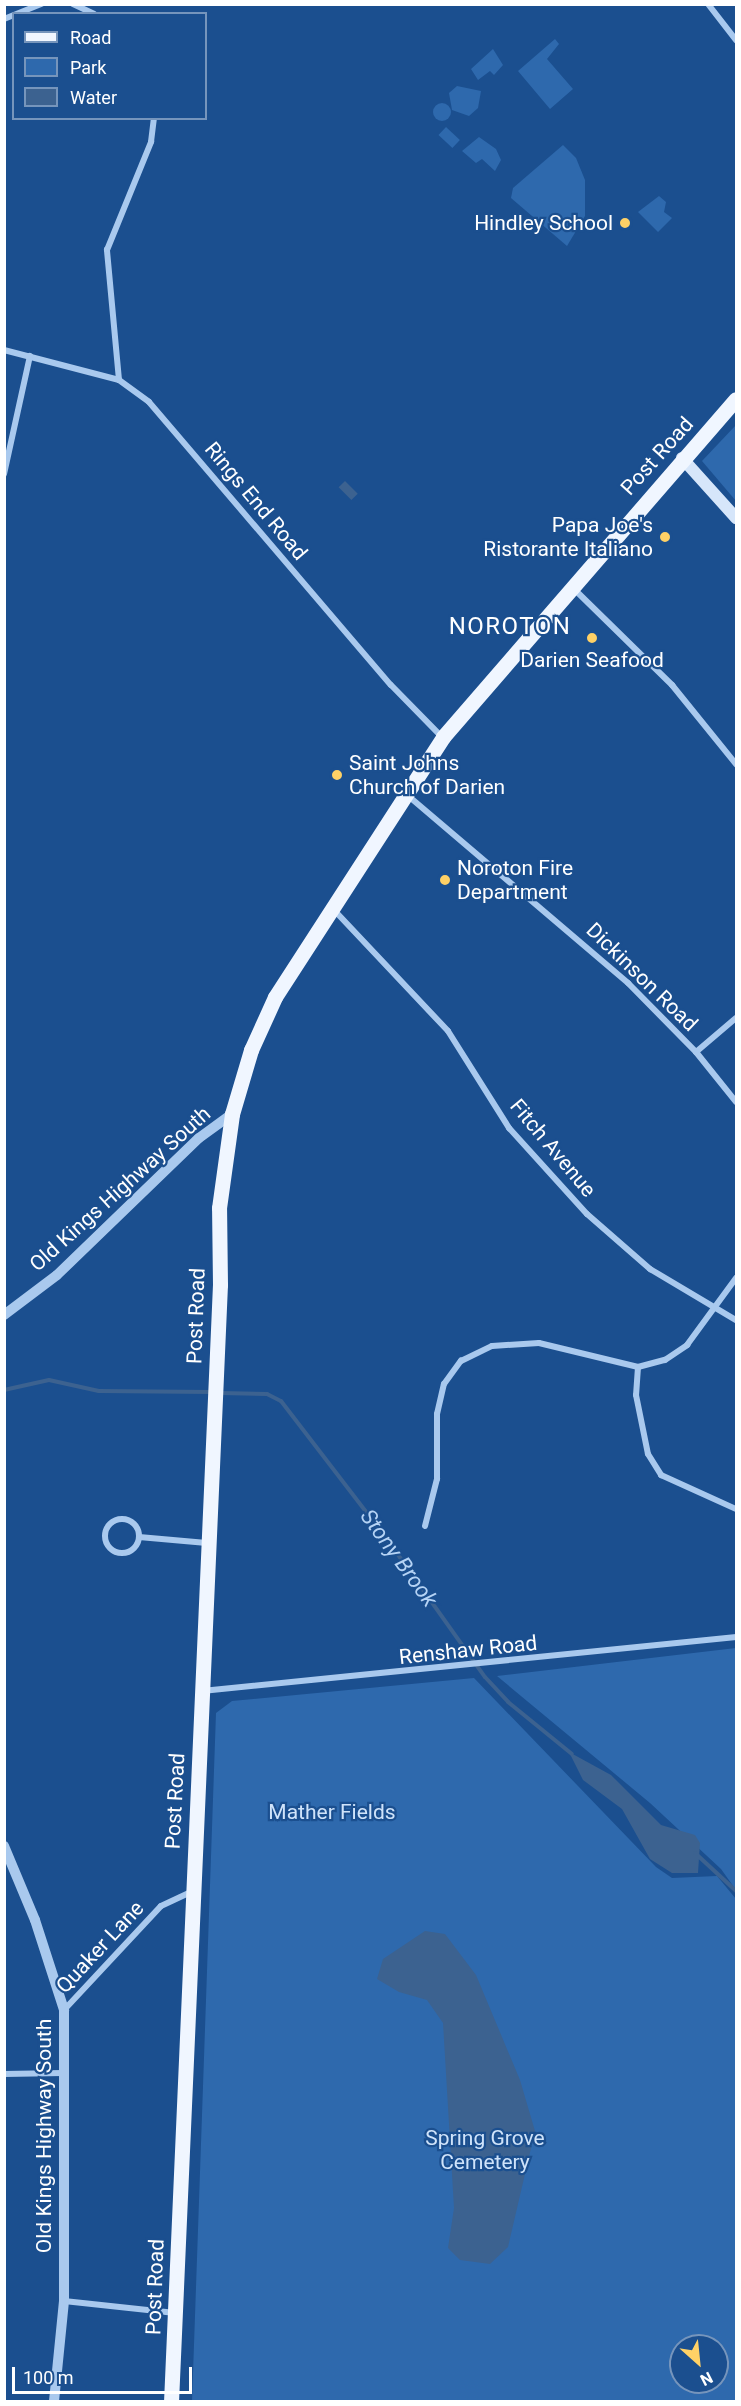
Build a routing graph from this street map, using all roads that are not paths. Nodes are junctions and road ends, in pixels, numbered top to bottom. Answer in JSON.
{"nodes":[{"id":1,"x":41,"y":4,"type":"edge"},
{"id":2,"x":73,"y":4,"type":"edge"},
{"id":3,"x":708,"y":4,"type":"edge"},
{"id":4,"x":21,"y":12,"type":"edge"},
{"id":5,"x":90,"y":12,"type":"edge"},
{"id":6,"x":736,"y":40,"type":"edge"},
{"id":7,"x":154,"y":120,"type":"edge"},
{"id":8,"x":4,"y":350,"type":"edge"},
{"id":9,"x":30,"y":356,"type":"junction"},
{"id":10,"x":119,"y":380,"type":"junction"},
{"id":11,"x":736,"y":399,"type":"edge"},
{"id":12,"x":682,"y":458,"type":"junction"},
{"id":13,"x":4,"y":474,"type":"edge"},
{"id":14,"x":736,"y":518,"type":"edge"},
{"id":15,"x":571,"y":586,"type":"junction"},
{"id":16,"x":443,"y":737,"type":"junction"},
{"id":17,"x":736,"y":764,"type":"edge"},
{"id":18,"x":404,"y":793,"type":"junction"},
{"id":19,"x":330,"y":907,"type":"junction"},
{"id":20,"x":736,"y":1018,"type":"edge"},
{"id":21,"x":696,"y":1052,"type":"junction"},
{"id":22,"x":736,"y":1102,"type":"edge"},
{"id":23,"x":232,"y":1114,"type":"junction"},
{"id":24,"x":736,"y":1278,"type":"edge"},
{"id":25,"x":717,"y":1307,"type":"junction"},
{"id":26,"x":4,"y":1315,"type":"edge"},
{"id":27,"x":736,"y":1320,"type":"edge"},
{"id":28,"x":638,"y":1367,"type":"junction"},
{"id":29,"x":736,"y":1509,"type":"edge"},
{"id":30,"x":425,"y":1526,"type":"dead end"},
{"id":31,"x":139,"y":1537,"type":"junction"},
{"id":32,"x":208,"y":1543,"type":"junction"},
{"id":33,"x":736,"y":1636,"type":"edge"},
{"id":34,"x":202,"y":1692,"type":"junction"},
{"id":35,"x":4,"y":1846,"type":"edge"},
{"id":36,"x":192,"y":1892,"type":"junction"},
{"id":37,"x":64,"y":2010,"type":"junction"},
{"id":38,"x":63,"y":2073,"type":"junction"},
{"id":39,"x":4,"y":2074,"type":"edge"},
{"id":40,"x":64,"y":2301,"type":"junction"},
{"id":41,"x":175,"y":2313,"type":"junction"},
{"id":42,"x":54,"y":2402,"type":"edge"},
{"id":43,"x":171,"y":2402,"type":"edge"}],
"edges":[{"from":1,"to":4,"type":"street"},
{"from":2,"to":5,"type":"street"},
{"from":3,"to":6,"type":"street"},
{"from":7,"to":10,"type":"street"},
{"from":8,"to":9,"type":"street","name":"Rings End Road"},
{"from":9,"to":10,"type":"street","name":"Rings End Road"},
{"from":9,"to":13,"type":"street"},
{"from":10,"to":16,"type":"street","name":"Rings End Road"},
{"from":11,"to":12,"type":"main road","name":"Post Road"},
{"from":12,"to":14,"type":"main road"},
{"from":12,"to":15,"type":"main road","name":"Post Road"},
{"from":15,"to":16,"type":"main road","name":"Post Road"},
{"from":15,"to":17,"type":"street"},
{"from":16,"to":18,"type":"main road","name":"Post Road"},
{"from":18,"to":19,"type":"main road","name":"Post Road"},
{"from":18,"to":21,"type":"street","name":"Dickinson Road"},
{"from":19,"to":23,"type":"main road","name":"Post Road"},
{"from":19,"to":25,"type":"street","name":"Fitch Avenue"},
{"from":20,"to":21,"type":"street"},
{"from":21,"to":22,"type":"street","name":"Dickinson Road"},
{"from":23,"to":26,"type":"street","name":"Old Kings Highway South"},
{"from":23,"to":32,"type":"main road","name":"Post Road"},
{"from":24,"to":25,"type":"street"},
{"from":25,"to":27,"type":"street","name":"Fitch Avenue"},
{"from":25,"to":28,"type":"street"},
{"from":28,"to":29,"type":"street"},
{"from":28,"to":30,"type":"street"},
{"from":31,"to":31,"type":"street"},
{"from":31,"to":32,"type":"street"},
{"from":32,"to":34,"type":"main road","name":"Post Road"},
{"from":33,"to":34,"type":"street","name":"Renshaw Road"},
{"from":34,"to":36,"type":"main road","name":"Post Road"},
{"from":35,"to":37,"type":"street","name":"Old Kings Highway South"},
{"from":36,"to":37,"type":"street","name":"Quaker Lane"},
{"from":36,"to":41,"type":"main road","name":"Post Road"},
{"from":37,"to":38,"type":"street","name":"Old Kings Highway South"},
{"from":38,"to":39,"type":"street"},
{"from":38,"to":40,"type":"street","name":"Old Kings Highway South"},
{"from":40,"to":41,"type":"street"},
{"from":40,"to":42,"type":"street","name":"Old Kings Highway South"},
{"from":41,"to":43,"type":"main road","name":"Post Road"}]}
